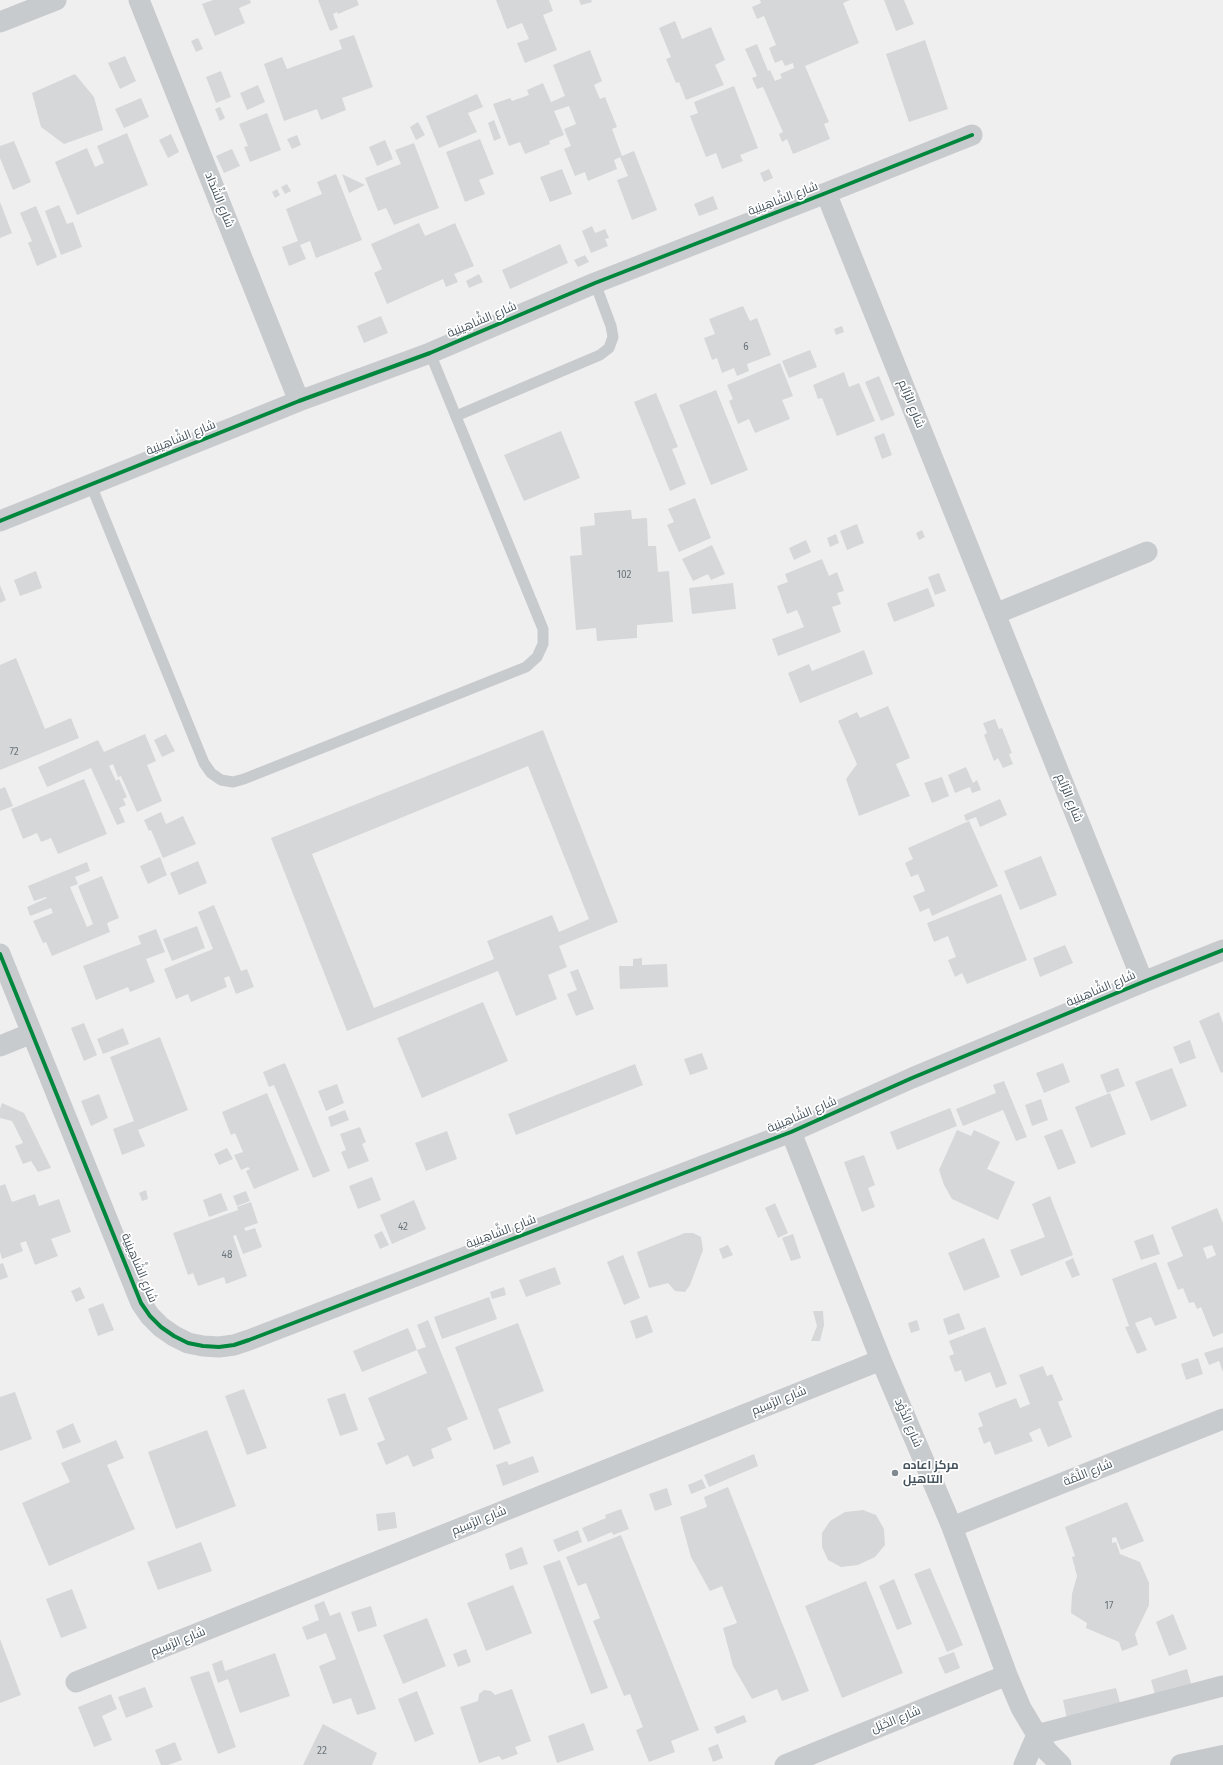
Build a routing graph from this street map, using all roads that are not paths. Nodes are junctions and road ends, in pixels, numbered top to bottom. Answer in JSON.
{"nodes":[{"id":1,"x":56,"y":0,"type":"edge"},
{"id":2,"x":139,"y":0,"type":"edge"},
{"id":3,"x":0,"y":22,"type":"edge"},
{"id":4,"x":972,"y":135,"type":"dead end"},
{"id":5,"x":826,"y":193,"type":"junction"},
{"id":6,"x":595,"y":283,"type":"junction"},
{"id":7,"x":430,"y":353,"type":"junction"},
{"id":8,"x":299,"y":400,"type":"junction"},
{"id":9,"x":456,"y":416,"type":"junction"},
{"id":10,"x":91,"y":484,"type":"junction"},
{"id":11,"x":0,"y":521,"type":"edge"},
{"id":12,"x":1147,"y":552,"type":"dead end"},
{"id":13,"x":996,"y":614,"type":"junction"},
{"id":14,"x":1223,"y":950,"type":"edge"},
{"id":15,"x":0,"y":954,"type":"edge"},
{"id":16,"x":1143,"y":982,"type":"junction"},
{"id":17,"x":32,"y":1033,"type":"junction"},
{"id":18,"x":0,"y":1046,"type":"edge"},
{"id":19,"x":791,"y":1132,"type":"junction"},
{"id":20,"x":881,"y":1360,"type":"junction"},
{"id":21,"x":1223,"y":1419,"type":"edge"},
{"id":22,"x":952,"y":1527,"type":"junction"},
{"id":23,"x":1007,"y":1675,"type":"junction"},
{"id":24,"x":76,"y":1682,"type":"dead end"},
{"id":25,"x":1223,"y":1686,"type":"edge"},
{"id":26,"x":1037,"y":1735,"type":"junction"},
{"id":27,"x":1223,"y":1756,"type":"edge"},
{"id":28,"x":785,"y":1765,"type":"edge"},
{"id":29,"x":1024,"y":1765,"type":"edge"},
{"id":30,"x":1061,"y":1765,"type":"edge"},
{"id":31,"x":1181,"y":1765,"type":"edge"}],
"edges":[{"from":1,"to":3,"type":"street"},
{"from":2,"to":8,"type":"street","name":"شارع الشِّدَاد"},
{"from":4,"to":5,"type":"street","name":"شارع الشَّاهِينِية"},
{"from":5,"to":6,"type":"street","name":"شارع الشَّاهِينِية"},
{"from":5,"to":13,"type":"street","name":"شارع الرَّائِم"},
{"from":6,"to":7,"type":"street","name":"شارع الشَّاهِينِية"},
{"from":6,"to":9,"type":"lane"},
{"from":7,"to":8,"type":"street","name":"شارع الشَّاهِينِية"},
{"from":7,"to":9,"type":"lane"},
{"from":8,"to":10,"type":"street","name":"شارع الشَّاهِينِية"},
{"from":9,"to":10,"type":"lane"},
{"from":10,"to":11,"type":"street","name":"شارع الشَّاهِينِية"},
{"from":12,"to":13,"type":"street"},
{"from":13,"to":16,"type":"street","name":"شارع الرَّائِم"},
{"from":14,"to":16,"type":"street","name":"شارع الشَّاهِينِية"},
{"from":15,"to":17,"type":"street","name":"شارع الشَّاهِينِية"},
{"from":16,"to":19,"type":"street","name":"شارع الشَّاهِينِية"},
{"from":17,"to":18,"type":"street"},
{"from":17,"to":19,"type":"street","name":"شارع الشَّاهِينِية"},
{"from":19,"to":20,"type":"street","name":"شارع الذَّوْد"},
{"from":20,"to":22,"type":"street","name":"شارع الذَّوْد"},
{"from":20,"to":24,"type":"street","name":"شارع الرَّسِيم"},
{"from":21,"to":22,"type":"street","name":"شارع اللَّمَّة"},
{"from":22,"to":23,"type":"street","name":"شارع الذَّوْد"},
{"from":23,"to":26,"type":"street","name":"شارع الذَّوْد"},
{"from":23,"to":28,"type":"street","name":"شارع الخَيْل"},
{"from":25,"to":26,"type":"street"},
{"from":26,"to":29,"type":"street"},
{"from":26,"to":30,"type":"street","name":"شارع الذَّوْد"},
{"from":27,"to":31,"type":"main road"}]}
